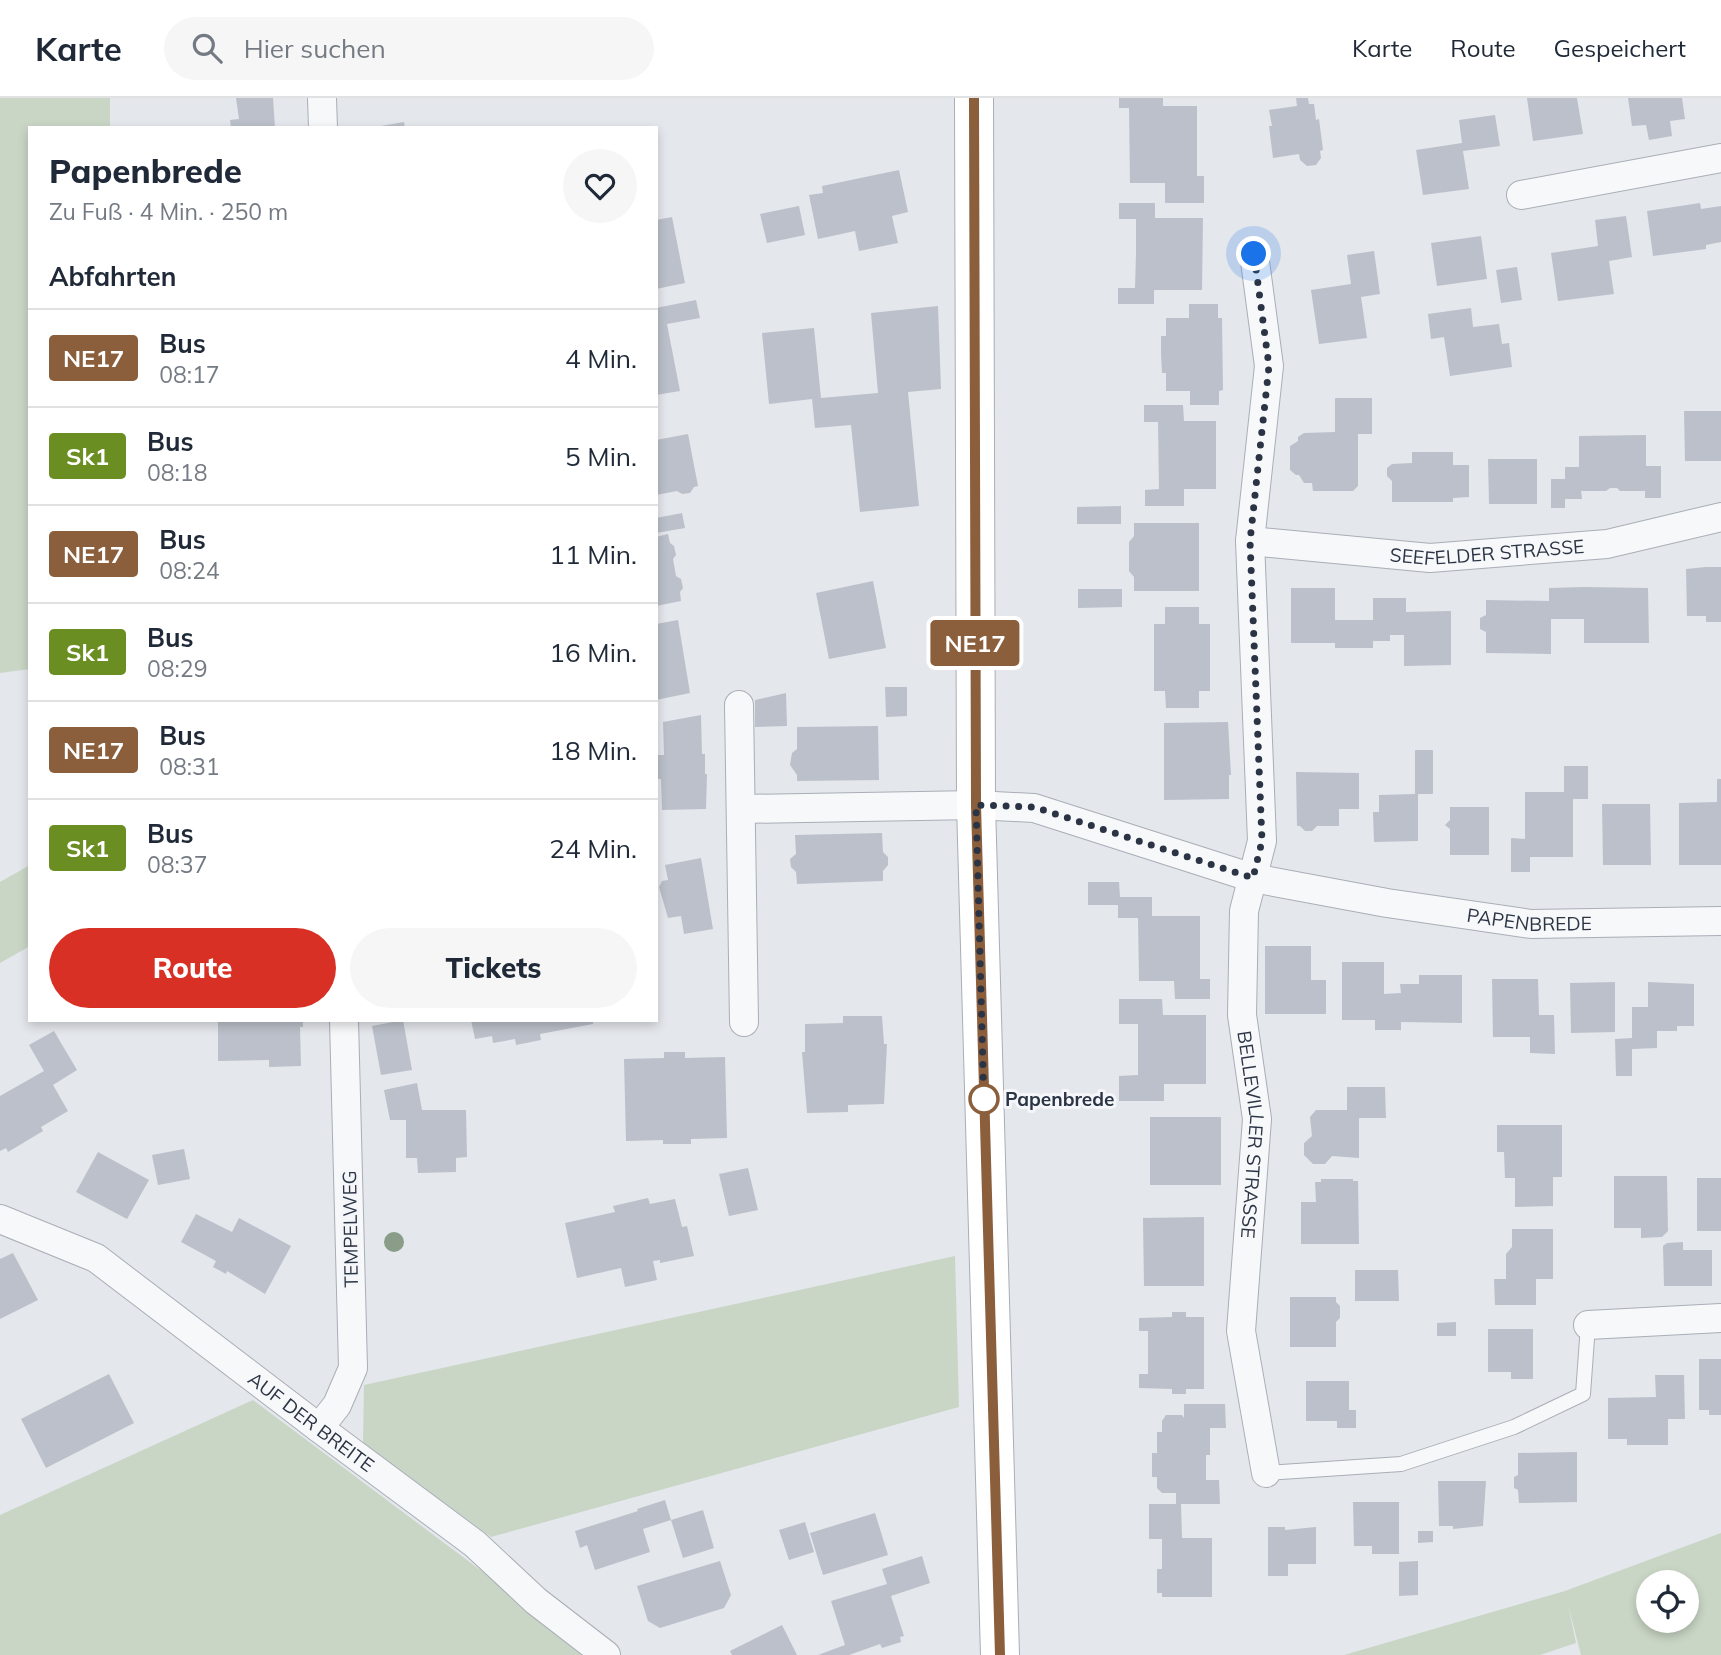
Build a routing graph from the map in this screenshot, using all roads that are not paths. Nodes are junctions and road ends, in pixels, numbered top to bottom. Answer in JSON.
{"nodes":[{"id":1,"x":322,"y":98,"type":"edge"},
{"id":2,"x":974,"y":98,"type":"edge"},
{"id":3,"x":323,"y":126,"type":"edge"},
{"id":4,"x":1721,"y":158,"type":"edge"},
{"id":5,"x":1521,"y":195,"type":"dead end"},
{"id":6,"x":1254,"y":254,"type":"dead end"},
{"id":7,"x":1721,"y":517,"type":"edge"},
{"id":8,"x":1250,"y":541,"type":"junction"},
{"id":9,"x":739,"y":705,"type":"dead end"},
{"id":10,"x":976,"y":805,"type":"junction"},
{"id":11,"x":741,"y":808,"type":"junction"},
{"id":12,"x":1253,"y":878,"type":"junction"},
{"id":13,"x":1721,"y":921,"type":"edge"},
{"id":14,"x":344,"y":1022,"type":"edge"},
{"id":15,"x":744,"y":1022,"type":"dead end"},
{"id":16,"x":0,"y":1219,"type":"edge"},
{"id":17,"x":1721,"y":1318,"type":"edge"},
{"id":18,"x":1588,"y":1325,"type":"joint"},
{"id":19,"x":319,"y":1428,"type":"junction"},
{"id":20,"x":1266,"y":1473,"type":"joint"},
{"id":21,"x":607,"y":1655,"type":"edge"},
{"id":22,"x":1000,"y":1655,"type":"edge"}],
"edges":[{"from":1,"to":3,"type":"street"},
{"from":2,"to":10,"type":"main road"},
{"from":4,"to":5,"type":"street"},
{"from":6,"to":8,"type":"street"},
{"from":7,"to":8,"type":"street","name":"SEEFELDER STRASSE"},
{"from":8,"to":12,"type":"street"},
{"from":9,"to":11,"type":"street"},
{"from":10,"to":11,"type":"street","name":"PAPENBREDE"},
{"from":10,"to":12,"type":"street","name":"PAPENBREDE"},
{"from":10,"to":22,"type":"main road"},
{"from":11,"to":15,"type":"street"},
{"from":12,"to":13,"type":"street","name":"PAPENBREDE"},
{"from":12,"to":20,"type":"street","name":"BELLEVILLER STRASSE"},
{"from":14,"to":19,"type":"street","name":"TEMPELWEG"},
{"from":16,"to":19,"type":"street","name":"AUF DER BREITE"},
{"from":17,"to":18,"type":"street"},
{"from":18,"to":20,"type":"lane"},
{"from":19,"to":21,"type":"street","name":"AUF DER BREITE"}]}
